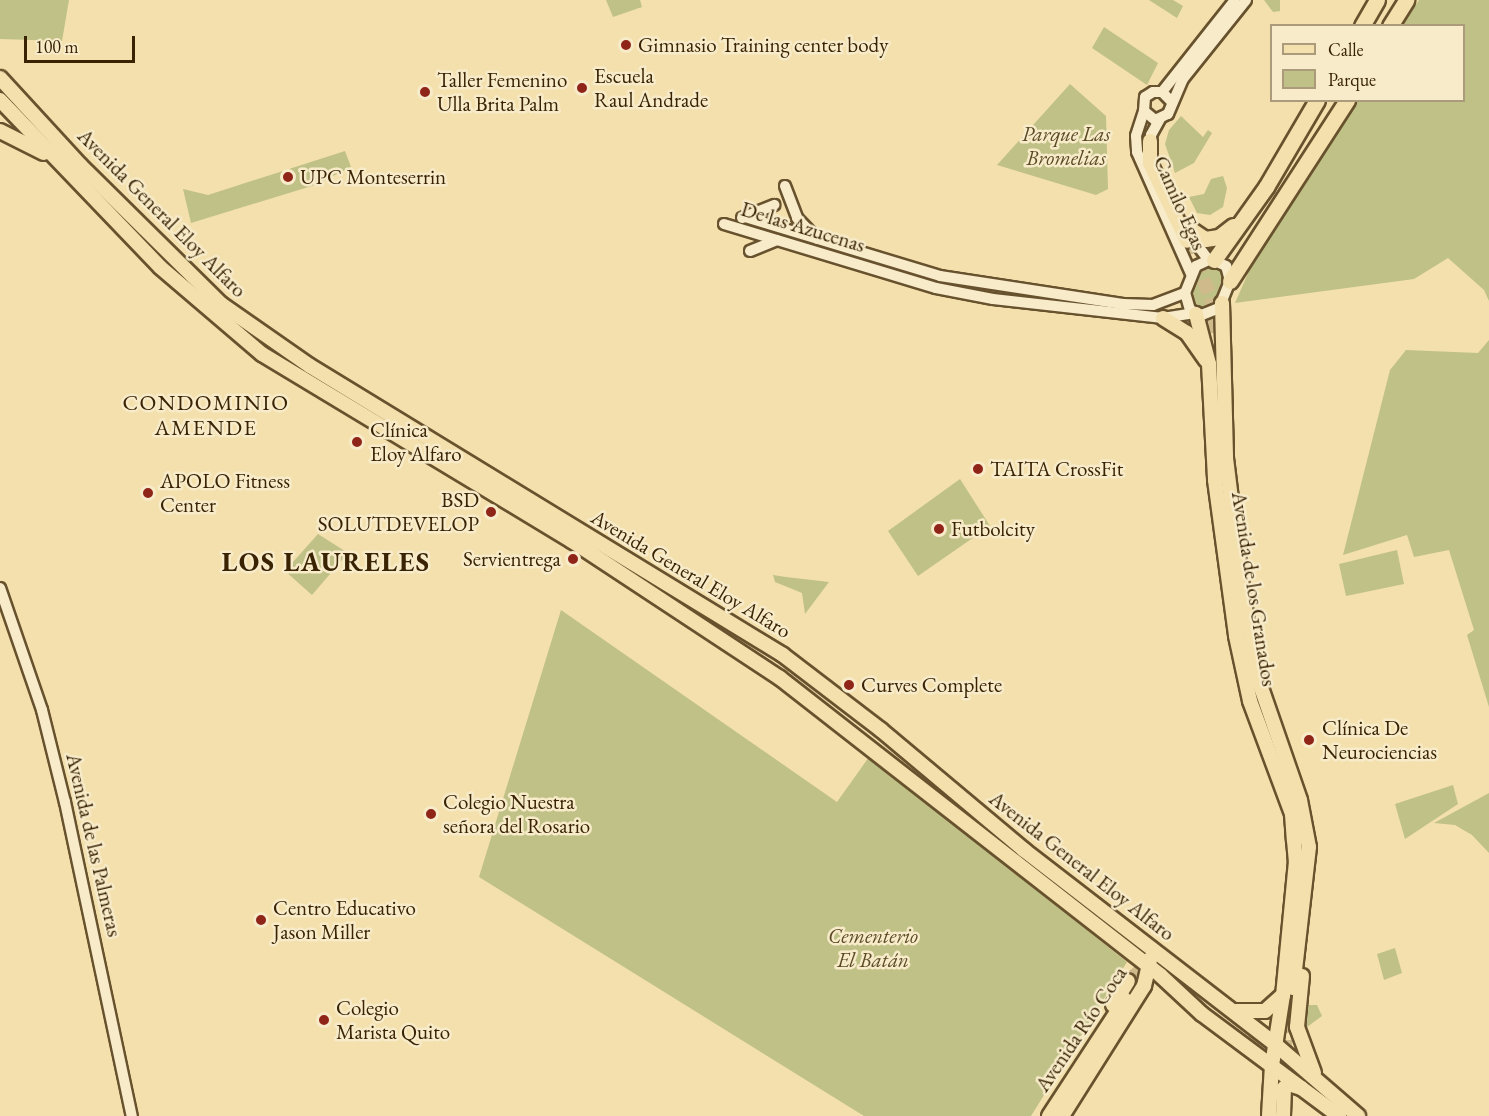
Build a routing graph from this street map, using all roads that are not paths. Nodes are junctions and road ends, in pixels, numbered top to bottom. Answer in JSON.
{"nodes":[{"id":1,"x":1235,"y":0,"type":"edge"},
{"id":2,"x":1246,"y":0,"type":"edge"},
{"id":3,"x":1377,"y":0,"type":"edge"},
{"id":4,"x":1406,"y":0,"type":"edge"},
{"id":5,"x":1363,"y":24,"type":"edge"},
{"id":6,"x":1391,"y":24,"type":"edge"},
{"id":7,"x":0,"y":78,"type":"edge"},
{"id":8,"x":1162,"y":92,"type":"junction"},
{"id":9,"x":0,"y":100,"type":"edge"},
{"id":10,"x":1171,"y":101,"type":"junction"},
{"id":11,"x":1316,"y":102,"type":"edge"},
{"id":12,"x":1334,"y":102,"type":"edge"},
{"id":13,"x":1346,"y":102,"type":"edge"},
{"id":14,"x":1144,"y":111,"type":"junction"},
{"id":15,"x":1160,"y":119,"type":"junction"},
{"id":16,"x":0,"y":131,"type":"edge"},
{"id":17,"x":1150,"y":141,"type":"junction"},
{"id":18,"x":49,"y":155,"type":"junction"},
{"id":19,"x":785,"y":186,"type":"dead end"},
{"id":20,"x":774,"y":205,"type":"dead end"},
{"id":21,"x":745,"y":217,"type":"junction"},
{"id":22,"x":1245,"y":218,"type":"junction"},
{"id":23,"x":1184,"y":225,"type":"junction"},
{"id":24,"x":779,"y":240,"type":"junction"},
{"id":25,"x":1187,"y":241,"type":"tunnel mouth"},
{"id":26,"x":822,"y":243,"type":"junction"},
{"id":27,"x":1243,"y":248,"type":"dead end"},
{"id":28,"x":750,"y":251,"type":"dead end"},
{"id":29,"x":1211,"y":260,"type":"junction"},
{"id":30,"x":1191,"y":274,"type":"junction"},
{"id":31,"x":1230,"y":281,"type":"junction"},
{"id":32,"x":1185,"y":292,"type":"junction"},
{"id":33,"x":1222,"y":303,"type":"junction"},
{"id":34,"x":1195,"y":313,"type":"junction"},
{"id":35,"x":1163,"y":318,"type":"junction"},
{"id":36,"x":1214,"y":361,"type":"junction"},
{"id":37,"x":1223,"y":401,"type":"junction"},
{"id":38,"x":0,"y":588,"type":"edge"},
{"id":39,"x":1309,"y":847,"type":"junction"},
{"id":40,"x":1024,"y":850,"type":"junction"},
{"id":41,"x":1014,"y":862,"type":"junction"},
{"id":42,"x":1142,"y":939,"type":"junction"},
{"id":43,"x":1154,"y":971,"type":"junction"},
{"id":44,"x":1177,"y":974,"type":"tunnel mouth"},
{"id":45,"x":1128,"y":981,"type":"tunnel mouth"},
{"id":46,"x":1283,"y":995,"type":"junction"},
{"id":47,"x":1232,"y":1011,"type":"junction"},
{"id":48,"x":1289,"y":1015,"type":"tunnel mouth"},
{"id":49,"x":1248,"y":1038,"type":"tunnel mouth"},
{"id":50,"x":1269,"y":1039,"type":"junction"},
{"id":51,"x":1272,"y":1065,"type":"junction"},
{"id":52,"x":1074,"y":1075,"type":"junction"},
{"id":53,"x":1326,"y":1087,"type":"junction"},
{"id":54,"x":1306,"y":1090,"type":"junction"},
{"id":55,"x":1276,"y":1093,"type":"junction"},
{"id":56,"x":132,"y":1116,"type":"edge"},
{"id":57,"x":1048,"y":1116,"type":"edge"},
{"id":58,"x":1062,"y":1116,"type":"edge"},
{"id":59,"x":1269,"y":1116,"type":"edge"},
{"id":60,"x":1280,"y":1116,"type":"edge"},
{"id":61,"x":1339,"y":1116,"type":"edge"},
{"id":62,"x":1358,"y":1116,"type":"edge"}],
"edges":[{"from":1,"to":8,"type":"street"},
{"from":2,"to":10,"type":"street"},
{"from":3,"to":5,"type":"highway"},
{"from":4,"to":6,"type":"highway"},
{"from":7,"to":40,"type":"main road","name":"Avenida General Eloy Alfaro"},
{"from":8,"to":10,"type":"street"},
{"from":8,"to":14,"type":"street"},
{"from":9,"to":18,"type":"main road","name":"Avenida General Eloy Alfaro"},
{"from":10,"to":15,"type":"street"},
{"from":11,"to":22,"type":"highway"},
{"from":12,"to":27,"type":"highway"},
{"from":13,"to":31,"type":"highway"},
{"from":14,"to":15,"type":"street"},
{"from":14,"to":30,"type":"street","name":"Camilo Egas"},
{"from":15,"to":17,"type":"street","name":"Camilo Egas"},
{"from":16,"to":18,"type":"main road"},
{"from":17,"to":23,"type":"street","name":"Camilo Egas"},
{"from":17,"to":25,"type":"main road"},
{"from":18,"to":41,"type":"main road","name":"Avenida General Eloy Alfaro"},
{"from":19,"to":26,"type":"street"},
{"from":20,"to":21,"type":"street"},
{"from":21,"to":24,"type":"street","name":"De las Azucenas"},
{"from":21,"to":26,"type":"street","name":"De las Azucenas"},
{"from":22,"to":23,"type":"highway"},
{"from":22,"to":29,"type":"highway"},
{"from":23,"to":29,"type":"street","name":"Camilo Egas"},
{"from":24,"to":28,"type":"street"},
{"from":24,"to":35,"type":"street","name":"De las Azucenas"},
{"from":26,"to":32,"type":"street","name":"De las Azucenas"},
{"from":29,"to":30,"type":"street"},
{"from":29,"to":31,"type":"street"},
{"from":30,"to":32,"type":"street"},
{"from":31,"to":33,"type":"street"},
{"from":32,"to":34,"type":"street"},
{"from":33,"to":34,"type":"street"},
{"from":33,"to":37,"type":"main road","name":"Avenida de los Granados"},
{"from":34,"to":35,"type":"street","name":"De las Azucenas"},
{"from":34,"to":36,"type":"main road","name":"Avenida de los Granados"},
{"from":35,"to":36,"type":"main road"},
{"from":36,"to":37,"type":"main road"},
{"from":36,"to":46,"type":"main road","name":"Avenida de los Granados"},
{"from":37,"to":39,"type":"main road","name":"Avenida de los Granados"},
{"from":38,"to":56,"type":"street","name":"Avenida de las Palmeras"},
{"from":39,"to":48,"type":"main road","name":"Avenida de los Granados"},
{"from":39,"to":53,"type":"main road"},
{"from":40,"to":41,"type":"main road"},
{"from":40,"to":42,"type":"main road","name":"Avenida General Eloy Alfaro"},
{"from":41,"to":43,"type":"main road","name":"Avenida General Eloy Alfaro"},
{"from":42,"to":43,"type":"main road","name":"Avenida Río Coca"},
{"from":42,"to":47,"type":"main road","name":"Avenida General Eloy Alfaro"},
{"from":43,"to":49,"type":"main road"},
{"from":43,"to":51,"type":"main road","name":"Avenida General Eloy Alfaro"},
{"from":43,"to":52,"type":"main road","name":"Avenida Río Coca"},
{"from":43,"to":58,"type":"main road","name":"Avenida Río Coca"},
{"from":44,"to":50,"type":"main road"},
{"from":45,"to":52,"type":"main road"},
{"from":46,"to":47,"type":"main road"},
{"from":46,"to":50,"type":"main road","name":"Avenida de los Granados"},
{"from":47,"to":50,"type":"main road","name":"Avenida General Eloy Alfaro"},
{"from":50,"to":51,"type":"main road","name":"Avenida de los Granados"},
{"from":50,"to":53,"type":"main road","name":"Avenida General Eloy Alfaro"},
{"from":51,"to":54,"type":"main road","name":"Avenida General Eloy Alfaro"},
{"from":51,"to":55,"type":"main road","name":"Avenida de los Granados"},
{"from":52,"to":57,"type":"main road","name":"Avenida Río Coca"},
{"from":53,"to":62,"type":"main road","name":"Avenida General Eloy Alfaro"},
{"from":54,"to":55,"type":"main road"},
{"from":54,"to":61,"type":"main road","name":"Avenida General Eloy Alfaro"},
{"from":55,"to":59,"type":"main road","name":"Avenida de los Granados"},
{"from":55,"to":60,"type":"main road"}]}
